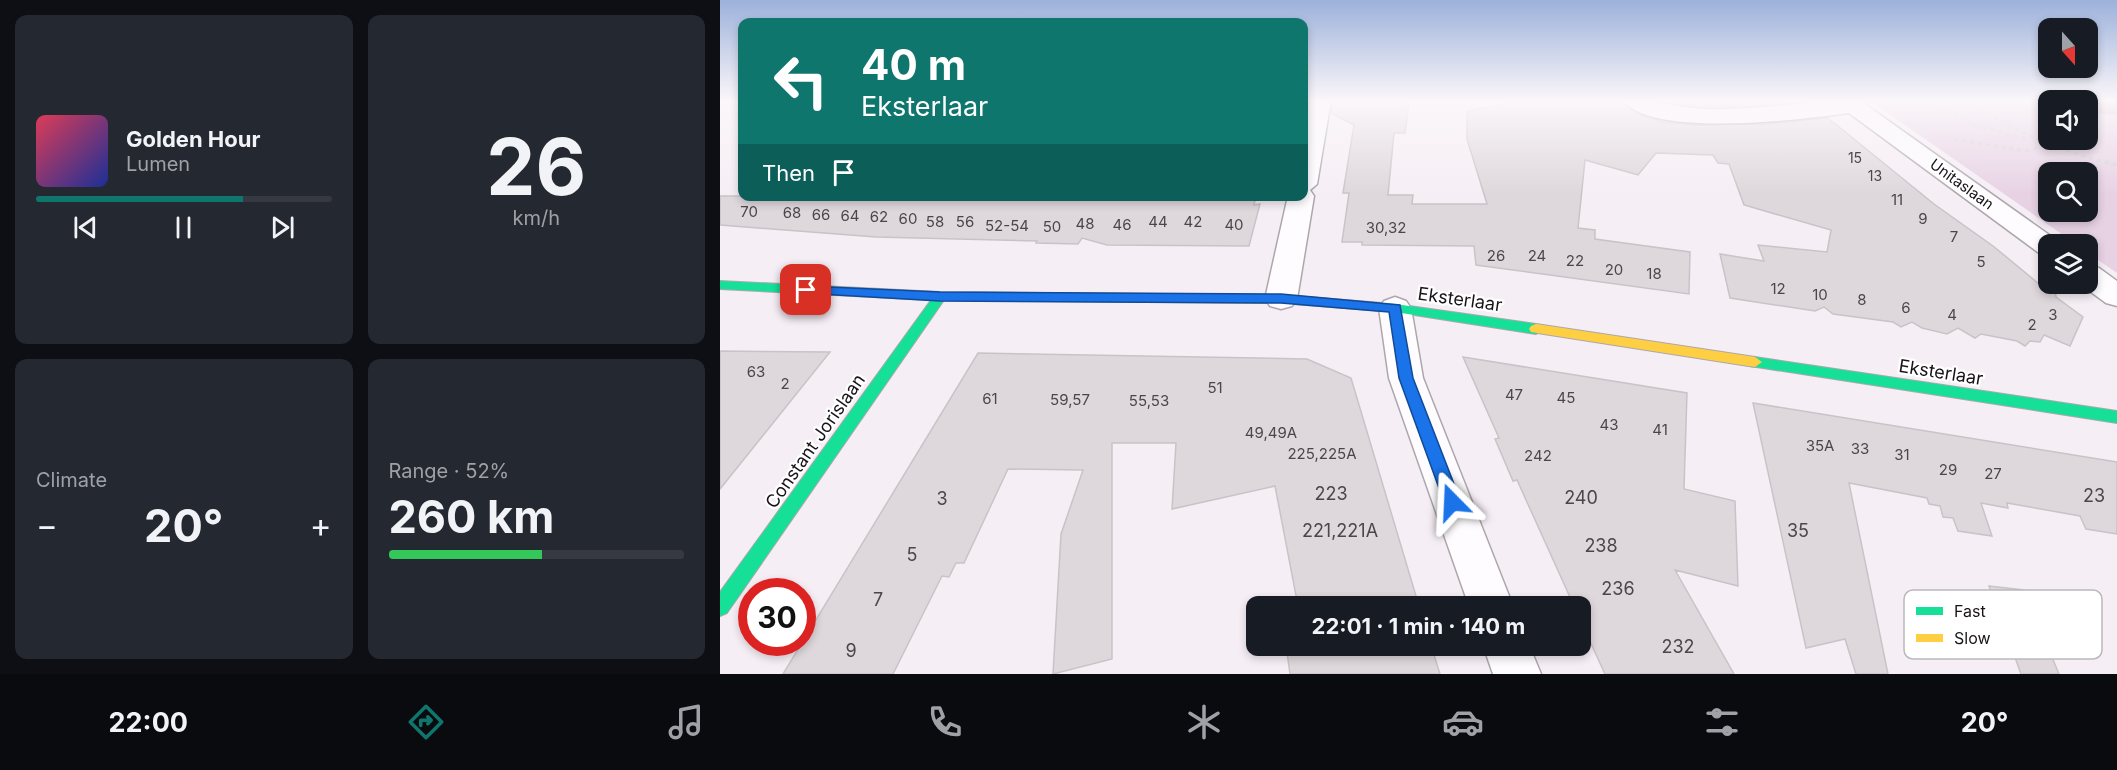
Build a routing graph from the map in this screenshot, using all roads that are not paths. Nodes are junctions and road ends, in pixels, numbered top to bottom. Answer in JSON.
{"nodes":[{"id":1,"x":1314,"y":131,"type":"edge"},
{"id":2,"x":1889,"y":131,"type":"edge"},
{"id":3,"x":1308,"y":163,"type":"edge"},
{"id":4,"x":1300,"y":201,"type":"edge"},
{"id":5,"x":2038,"y":239,"type":"edge"},
{"id":6,"x":2098,"y":282,"type":"edge"},
{"id":7,"x":720,"y":285,"type":"edge"},
{"id":8,"x":2117,"y":296,"type":"edge"},
{"id":9,"x":940,"y":297,"type":"junction"},
{"id":10,"x":1281,"y":298,"type":"junction"},
{"id":11,"x":1395,"y":308,"type":"junction"},
{"id":12,"x":2117,"y":417,"type":"edge"},
{"id":13,"x":1487,"y":596,"type":"edge"},
{"id":14,"x":720,"y":607,"type":"edge"},
{"id":15,"x":1510,"y":656,"type":"edge"},
{"id":16,"x":1517,"y":674,"type":"edge"}],
"edges":[{"from":1,"to":3,"type":"street"},
{"from":2,"to":5,"type":"street","name":"Unitaslaan"},
{"from":4,"to":10,"type":"street"},
{"from":6,"to":8,"type":"street"},
{"from":7,"to":9,"type":"street","name":"Eksterlaar"},
{"from":9,"to":10,"type":"street","name":"Eksterlaar"},
{"from":9,"to":14,"type":"street","name":"Constant Jorislaan"},
{"from":10,"to":11,"type":"street","name":"Eksterlaar"},
{"from":11,"to":12,"type":"street","name":"Eksterlaar"},
{"from":11,"to":13,"type":"street"},
{"from":15,"to":16,"type":"street"}]}
